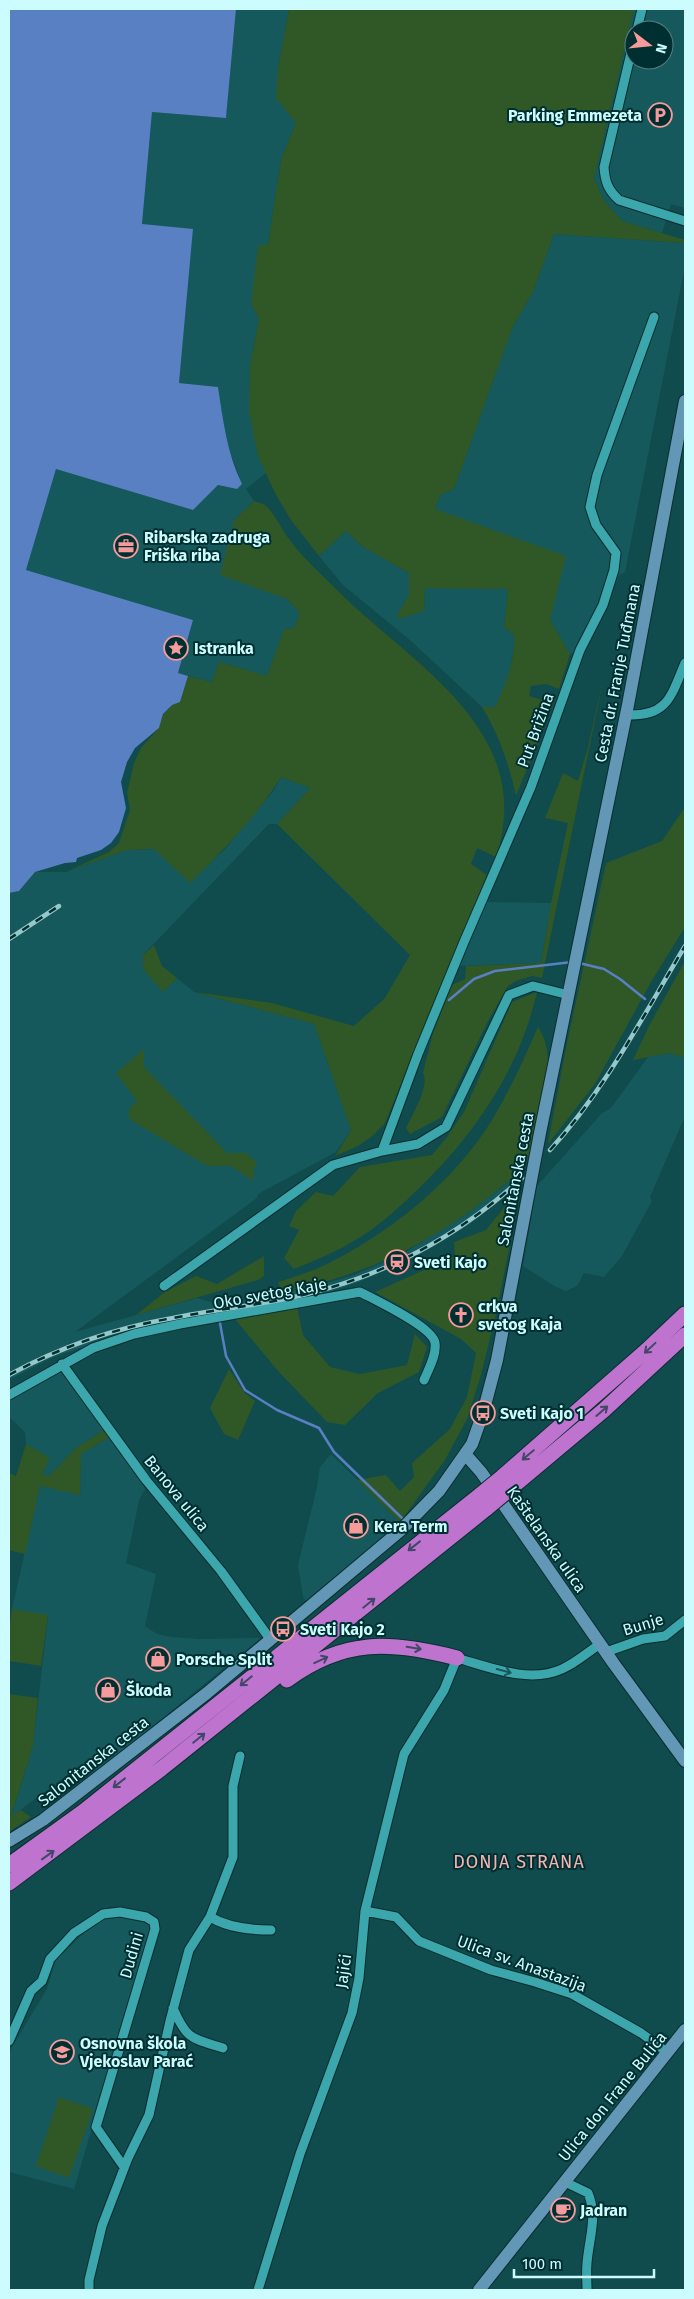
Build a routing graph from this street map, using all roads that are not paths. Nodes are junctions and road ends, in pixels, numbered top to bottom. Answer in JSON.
{"nodes":[{"id":1,"x":627,"y":70,"type":"edge"},
{"id":2,"x":685,"y":221,"type":"edge"},
{"id":3,"x":654,"y":317,"type":"dead end"},
{"id":4,"x":685,"y":401,"type":"edge"},
{"id":5,"x":685,"y":663,"type":"edge"},
{"id":6,"x":626,"y":715,"type":"junction"},
{"id":7,"x":573,"y":976,"type":"joint"},
{"id":8,"x":569,"y":995,"type":"junction"},
{"id":9,"x":382,"y":1151,"type":"junction"},
{"id":10,"x":164,"y":1286,"type":"dead end"},
{"id":11,"x":685,"y":1314,"type":"edge"},
{"id":12,"x":685,"y":1334,"type":"edge"},
{"id":13,"x":62,"y":1364,"type":"junction"},
{"id":14,"x":424,"y":1380,"type":"dead end"},
{"id":15,"x":9,"y":1395,"type":"edge"},
{"id":16,"x":466,"y":1455,"type":"junction"},
{"id":17,"x":506,"y":1483,"type":"junction"},
{"id":18,"x":483,"y":1501,"type":"junction"},
{"id":19,"x":685,"y":1620,"type":"edge"},
{"id":20,"x":270,"y":1639,"type":"junction"},
{"id":21,"x":603,"y":1648,"type":"junction"},
{"id":22,"x":457,"y":1658,"type":"junction"},
{"id":23,"x":248,"y":1698,"type":"junction"},
{"id":24,"x":240,"y":1756,"type":"dead end"},
{"id":25,"x":685,"y":1761,"type":"edge"},
{"id":26,"x":9,"y":1841,"type":"edge"},
{"id":27,"x":9,"y":1866,"type":"edge"},
{"id":28,"x":9,"y":1883,"type":"edge"},
{"id":29,"x":365,"y":1911,"type":"junction"},
{"id":30,"x":210,"y":1917,"type":"junction"},
{"id":31,"x":271,"y":1930,"type":"dead end"},
{"id":32,"x":173,"y":2008,"type":"junction"},
{"id":33,"x":685,"y":2030,"type":"edge"},
{"id":34,"x":9,"y":2041,"type":"edge"},
{"id":35,"x":223,"y":2048,"type":"dead end"},
{"id":36,"x":668,"y":2053,"type":"junction"},
{"id":37,"x":124,"y":2167,"type":"junction"},
{"id":38,"x":565,"y":2182,"type":"junction"},
{"id":39,"x":89,"y":2290,"type":"edge"},
{"id":40,"x":258,"y":2290,"type":"edge"},
{"id":41,"x":478,"y":2290,"type":"edge"},
{"id":42,"x":587,"y":2290,"type":"edge"}],
"edges":[{"from":1,"to":2,"type":"street"},
{"from":3,"to":9,"type":"street","name":"Put Brižina"},
{"from":4,"to":6,"type":"main road","name":"Cesta dr. Franje Tuđmana"},
{"from":5,"to":6,"type":"street"},
{"from":6,"to":7,"type":"main road","name":"Cesta dr. Franje Tuđmana"},
{"from":7,"to":8,"type":"main road","name":"Salonitanska cesta"},
{"from":8,"to":9,"type":"street"},
{"from":8,"to":16,"type":"main road","name":"Salonitanska cesta"},
{"from":9,"to":10,"type":"street"},
{"from":11,"to":17,"type":"highway","one_way":true},
{"from":17,"to":12,"type":"highway","one_way":true},
{"from":13,"to":14,"type":"street","name":"Oko svetog Kaje"},
{"from":13,"to":15,"type":"street"},
{"from":13,"to":20,"type":"street","name":"Banova ulica"},
{"from":16,"to":20,"type":"main road","name":"Salonitanska cesta"},
{"from":16,"to":21,"type":"main road","name":"Kaštelanska ulica"},
{"from":17,"to":18,"type":"highway","bridge":true},
{"from":23,"to":18,"type":"highway","one_way":true},
{"from":18,"to":27,"type":"highway","one_way":true},
{"from":19,"to":21,"type":"street","name":"Bunje"},
{"from":20,"to":26,"type":"main road","name":"Salonitanska cesta"},
{"from":22,"to":21,"type":"street","one_way":true},
{"from":21,"to":25,"type":"main road","name":"Kaštelanska ulica"},
{"from":23,"to":22,"type":"highway","one_way":true},
{"from":22,"to":29,"type":"street","name":"Jajići"},
{"from":28,"to":23,"type":"highway","one_way":true},
{"from":24,"to":30,"type":"street"},
{"from":29,"to":36,"type":"street","name":"Ulica sv. Anastazija"},
{"from":29,"to":40,"type":"street","name":"Jajići"},
{"from":30,"to":31,"type":"street"},
{"from":30,"to":32,"type":"street"},
{"from":32,"to":35,"type":"street"},
{"from":32,"to":37,"type":"street"},
{"from":33,"to":36,"type":"main road","name":"Ulica don Frane Bulića"},
{"from":34,"to":37,"type":"street","name":"Dudini"},
{"from":36,"to":38,"type":"main road","name":"Ulica don Frane Bulića"},
{"from":37,"to":39,"type":"street"},
{"from":38,"to":41,"type":"main road","name":"Ulica don Frane Bulića"},
{"from":38,"to":42,"type":"street","name":"Ulica don Frane Bulića"}]}
